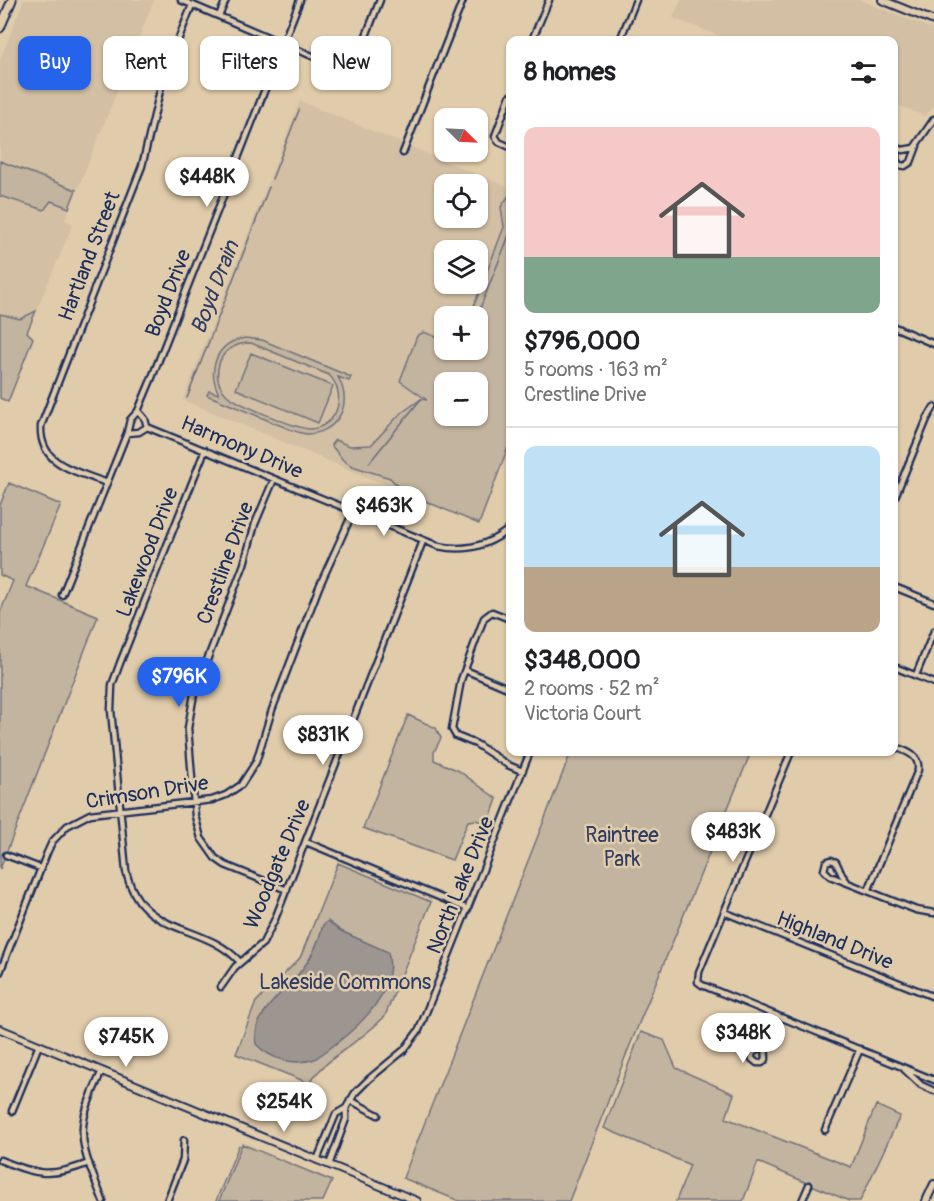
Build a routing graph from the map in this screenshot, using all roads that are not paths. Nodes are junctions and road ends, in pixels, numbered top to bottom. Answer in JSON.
{"nodes":[{"id":1,"x":12,"y":0,"type":"edge"},
{"id":2,"x":181,"y":0,"type":"edge"},
{"id":3,"x":226,"y":0,"type":"edge"},
{"id":4,"x":300,"y":0,"type":"edge"},
{"id":5,"x":380,"y":0,"type":"edge"},
{"id":6,"x":463,"y":0,"type":"edge"},
{"id":7,"x":549,"y":0,"type":"edge"},
{"id":8,"x":636,"y":0,"type":"edge"},
{"id":9,"x":882,"y":0,"type":"edge"},
{"id":10,"x":192,"y":5,"type":"junction"},
{"id":11,"x":219,"y":16,"type":"junction"},
{"id":12,"x":934,"y":21,"type":"edge"},
{"id":13,"x":0,"y":28,"type":"edge"},
{"id":14,"x":264,"y":36,"type":"edge"},
{"id":15,"x":285,"y":36,"type":"edge"},
{"id":16,"x":534,"y":36,"type":"edge"},
{"id":17,"x":622,"y":36,"type":"edge"},
{"id":18,"x":299,"y":51,"type":"edge"},
{"id":19,"x":264,"y":90,"type":"edge"},
{"id":20,"x":506,"y":106,"type":"edge"},
{"id":21,"x":934,"y":119,"type":"edge"},
{"id":22,"x":506,"y":145,"type":"edge"},
{"id":23,"x":918,"y":145,"type":"junction"},
{"id":24,"x":898,"y":148,"type":"edge"},
{"id":25,"x":403,"y":153,"type":"dead end"},
{"id":26,"x":898,"y":163,"type":"edge"},
{"id":27,"x":898,"y":329,"type":"edge"},
{"id":28,"x":934,"y":344,"type":"edge"},
{"id":29,"x":934,"y":407,"type":"edge"},
{"id":30,"x":138,"y":411,"type":"junction"},
{"id":31,"x":147,"y":427,"type":"junction"},
{"id":32,"x":127,"y":433,"type":"junction"},
{"id":33,"x":205,"y":450,"type":"junction"},
{"id":34,"x":274,"y":479,"type":"junction"},
{"id":35,"x":107,"y":483,"type":"junction"},
{"id":36,"x":898,"y":489,"type":"edge"},
{"id":37,"x":353,"y":512,"type":"junction"},
{"id":38,"x":506,"y":531,"type":"edge"},
{"id":39,"x":423,"y":541,"type":"junction"},
{"id":40,"x":898,"y":588,"type":"edge"},
{"id":41,"x":62,"y":595,"type":"dead end"},
{"id":42,"x":934,"y":603,"type":"edge"},
{"id":43,"x":506,"y":617,"type":"edge"},
{"id":44,"x":934,"y":631,"type":"edge"},
{"id":45,"x":898,"y":668,"type":"edge"},
{"id":46,"x":465,"y":670,"type":"junction"},
{"id":47,"x":916,"y":675,"type":"junction"},
{"id":48,"x":934,"y":683,"type":"edge"},
{"id":49,"x":506,"y":686,"type":"edge"},
{"id":50,"x":898,"y":748,"type":"edge"},
{"id":51,"x":528,"y":756,"type":"edge"},
{"id":52,"x":789,"y":756,"type":"edge"},
{"id":53,"x":522,"y":771,"type":"junction"},
{"id":54,"x":194,"y":803,"type":"junction"},
{"id":55,"x":121,"y":810,"type":"junction"},
{"id":56,"x":306,"y":842,"type":"junction"},
{"id":57,"x":6,"y":855,"type":"dead end"},
{"id":58,"x":40,"y":868,"type":"junction"},
{"id":59,"x":849,"y":883,"type":"junction"},
{"id":60,"x":287,"y":891,"type":"junction"},
{"id":61,"x":868,"y":891,"type":"junction"},
{"id":62,"x":468,"y":909,"type":"junction"},
{"id":63,"x":724,"y":912,"type":"junction"},
{"id":64,"x":934,"y":913,"type":"edge"},
{"id":65,"x":240,"y":962,"type":"junction"},
{"id":66,"x":0,"y":972,"type":"edge"},
{"id":67,"x":221,"y":987,"type":"dead end"},
{"id":68,"x":934,"y":997,"type":"edge"},
{"id":69,"x":776,"y":1015,"type":"junction"},
{"id":70,"x":0,"y":1029,"type":"edge"},
{"id":71,"x":765,"y":1042,"type":"dead end"},
{"id":72,"x":39,"y":1045,"type":"junction"},
{"id":73,"x":860,"y":1049,"type":"junction"},
{"id":74,"x":899,"y":1065,"type":"junction"},
{"id":75,"x":102,"y":1071,"type":"junction"},
{"id":76,"x":934,"y":1080,"type":"edge"},
{"id":77,"x":934,"y":1091,"type":"edge"},
{"id":78,"x":350,"y":1100,"type":"junction"},
{"id":79,"x":346,"y":1108,"type":"junction"},
{"id":80,"x":12,"y":1111,"type":"dead end"},
{"id":81,"x":378,"y":1115,"type":"dead end"},
{"id":82,"x":825,"y":1130,"type":"dead end"},
{"id":83,"x":184,"y":1140,"type":"dead end"},
{"id":84,"x":0,"y":1160,"type":"edge"},
{"id":85,"x":317,"y":1160,"type":"junction"},
{"id":86,"x":89,"y":1163,"type":"junction"},
{"id":87,"x":329,"y":1164,"type":"junction"},
{"id":88,"x":934,"y":1184,"type":"edge"},
{"id":89,"x":808,"y":1185,"type":"dead end"},
{"id":90,"x":103,"y":1201,"type":"edge"},
{"id":91,"x":167,"y":1201,"type":"edge"},
{"id":92,"x":417,"y":1201,"type":"edge"},
{"id":93,"x":802,"y":1201,"type":"edge"},
{"id":94,"x":926,"y":1201,"type":"edge"}],
"edges":[{"from":1,"to":13,"type":"main road"},
{"from":2,"to":10,"type":"street"},
{"from":3,"to":11,"type":"street"},
{"from":4,"to":15,"type":"street","name":"Boyd Drive"},
{"from":5,"to":18,"type":"street"},
{"from":6,"to":25,"type":"street"},
{"from":7,"to":16,"type":"street"},
{"from":8,"to":17,"type":"street"},
{"from":9,"to":12,"type":"main road"},
{"from":10,"to":11,"type":"street"},
{"from":10,"to":35,"type":"street","name":"Hartland Street"},
{"from":11,"to":14,"type":"street"},
{"from":19,"to":30,"type":"street","name":"Boyd Drive"},
{"from":20,"to":22,"type":"street"},
{"from":21,"to":23,"type":"street"},
{"from":23,"to":24,"type":"street"},
{"from":23,"to":26,"type":"street"},
{"from":27,"to":28,"type":"street"},
{"from":29,"to":36,"type":"street"},
{"from":30,"to":31,"type":"street","name":"Harmony Drive"},
{"from":30,"to":32,"type":"street","name":"Boyd Drive"},
{"from":31,"to":32,"type":"street","name":"Harmony Drive"},
{"from":31,"to":33,"type":"street","name":"Harmony Drive"},
{"from":32,"to":35,"type":"street","name":"Boyd Drive"},
{"from":33,"to":34,"type":"street","name":"Harmony Drive"},
{"from":33,"to":55,"type":"street","name":"Lakewood Drive"},
{"from":34,"to":37,"type":"street","name":"Harmony Drive"},
{"from":34,"to":54,"type":"street","name":"Crestline Drive"},
{"from":35,"to":41,"type":"street","name":"Boyd Drive"},
{"from":37,"to":39,"type":"street","name":"Harmony Drive"},
{"from":37,"to":54,"type":"street","name":"Crimson Drive"},
{"from":38,"to":39,"type":"street","name":"Harmony Drive"},
{"from":39,"to":56,"type":"street","name":"Woodgate Drive"},
{"from":40,"to":42,"type":"street"},
{"from":43,"to":46,"type":"street"},
{"from":44,"to":47,"type":"street"},
{"from":45,"to":47,"type":"street"},
{"from":46,"to":49,"type":"street"},
{"from":46,"to":53,"type":"street"},
{"from":47,"to":48,"type":"street"},
{"from":50,"to":61,"type":"street"},
{"from":51,"to":53,"type":"street","name":"North Lake Drive"},
{"from":52,"to":63,"type":"street"},
{"from":53,"to":62,"type":"street","name":"North Lake Drive"},
{"from":54,"to":55,"type":"street","name":"Crimson Drive"},
{"from":54,"to":60,"type":"street","name":"Crestline Drive"},
{"from":55,"to":58,"type":"street","name":"Crimson Drive"},
{"from":55,"to":65,"type":"street","name":"Lakewood Drive"},
{"from":56,"to":60,"type":"street","name":"Woodgate Drive"},
{"from":56,"to":62,"type":"street"},
{"from":57,"to":58,"type":"street"},
{"from":58,"to":66,"type":"street","name":"Crimson Drive"},
{"from":59,"to":59,"type":"street"},
{"from":59,"to":61,"type":"street"},
{"from":60,"to":65,"type":"street","name":"Woodgate Drive"},
{"from":61,"to":64,"type":"street"},
{"from":62,"to":78,"type":"street","name":"North Lake Drive"},
{"from":63,"to":68,"type":"street","name":"Highland Drive"},
{"from":63,"to":69,"type":"street"},
{"from":65,"to":67,"type":"street","name":"Woodgate Drive"},
{"from":69,"to":71,"type":"street"},
{"from":69,"to":73,"type":"street"},
{"from":70,"to":72,"type":"main road"},
{"from":72,"to":75,"type":"main road"},
{"from":72,"to":80,"type":"street"},
{"from":73,"to":74,"type":"street"},
{"from":73,"to":82,"type":"street"},
{"from":74,"to":76,"type":"street"},
{"from":74,"to":77,"type":"street"},
{"from":75,"to":85,"type":"main road"},
{"from":75,"to":86,"type":"street"},
{"from":78,"to":79,"type":"street","name":"North Lake Drive"},
{"from":78,"to":81,"type":"street"},
{"from":79,"to":85,"type":"street","name":"North Lake Drive"},
{"from":79,"to":87,"type":"street","name":"North Lake Drive"},
{"from":83,"to":91,"type":"street"},
{"from":84,"to":86,"type":"street"},
{"from":85,"to":87,"type":"main road"},
{"from":86,"to":90,"type":"street"},
{"from":87,"to":92,"type":"main road"},
{"from":88,"to":94,"type":"main road"},
{"from":89,"to":93,"type":"street"}]}
